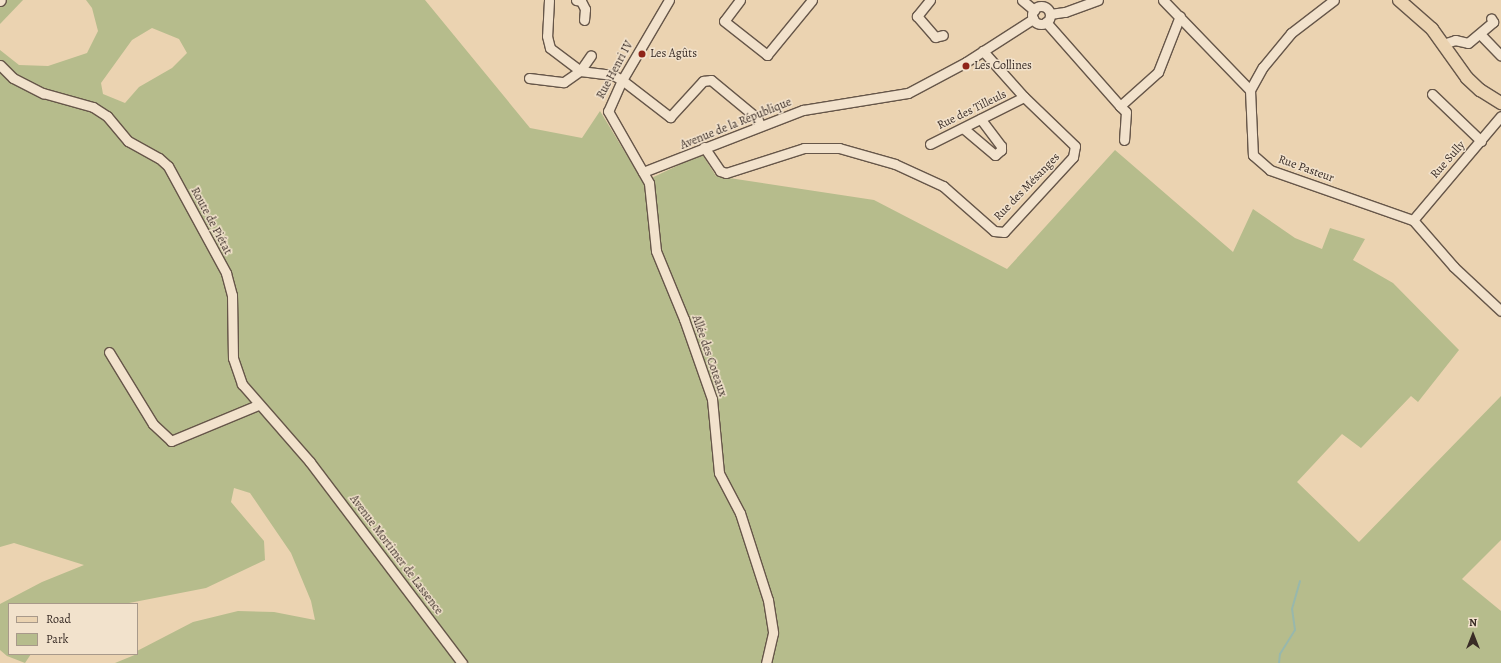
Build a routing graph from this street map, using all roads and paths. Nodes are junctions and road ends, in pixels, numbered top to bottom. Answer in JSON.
{"nodes":[{"id":1,"x":549,"y":0,"type":"edge"},
{"id":2,"x":580,"y":0,"type":"edge"},
{"id":3,"x":669,"y":0,"type":"edge"},
{"id":4,"x":740,"y":0,"type":"edge"},
{"id":5,"x":812,"y":0,"type":"edge"},
{"id":6,"x":930,"y":0,"type":"edge"},
{"id":7,"x":1022,"y":0,"type":"edge"},
{"id":8,"x":1098,"y":0,"type":"edge"},
{"id":9,"x":1164,"y":0,"type":"edge"},
{"id":10,"x":1334,"y":0,"type":"edge"},
{"id":11,"x":1399,"y":0,"type":"edge"},
{"id":12,"x":1034,"y":14,"type":"junction"},
{"id":13,"x":1180,"y":16,"type":"junction"},
{"id":14,"x":1048,"y":18,"type":"junction"},
{"id":15,"x":1491,"y":18,"type":"dead end"},
{"id":16,"x":584,"y":20,"type":"dead end"},
{"id":17,"x":1480,"y":34,"type":"junction"},
{"id":18,"x":943,"y":35,"type":"dead end"},
{"id":19,"x":1443,"y":44,"type":"junction"},
{"id":20,"x":983,"y":51,"type":"junction"},
{"id":21,"x":591,"y":55,"type":"dead end"},
{"id":22,"x":1501,"y":56,"type":"edge"},
{"id":23,"x":0,"y":65,"type":"edge"},
{"id":24,"x":580,"y":71,"type":"junction"},
{"id":25,"x":529,"y":78,"type":"dead end"},
{"id":26,"x":622,"y":80,"type":"junction"},
{"id":27,"x":1250,"y":90,"type":"junction"},
{"id":28,"x":1432,"y":94,"type":"dead end"},
{"id":29,"x":1024,"y":97,"type":"junction"},
{"id":30,"x":1501,"y":102,"type":"edge"},
{"id":31,"x":1120,"y":106,"type":"junction"},
{"id":32,"x":1501,"y":116,"type":"edge"},
{"id":33,"x":981,"y":119,"type":"junction"},
{"id":34,"x":760,"y":125,"type":"junction"},
{"id":35,"x":963,"y":128,"type":"junction"},
{"id":36,"x":1124,"y":140,"type":"dead end"},
{"id":37,"x":1481,"y":141,"type":"junction"},
{"id":38,"x":930,"y":144,"type":"dead end"},
{"id":39,"x":704,"y":147,"type":"junction"},
{"id":40,"x":643,"y":172,"type":"junction"},
{"id":41,"x":1413,"y":220,"type":"junction"},
{"id":42,"x":1501,"y":311,"type":"edge"},
{"id":43,"x":109,"y":352,"type":"dead end"},
{"id":44,"x":258,"y":405,"type":"junction"},
{"id":45,"x":310,"y":462,"type":"joint"},
{"id":46,"x":462,"y":663,"type":"edge"},
{"id":47,"x":766,"y":663,"type":"edge"}],
"edges":[{"from":1,"to":24,"type":"street"},
{"from":2,"to":16,"type":"street"},
{"from":3,"to":26,"type":"street","name":"Rue Henri IV"},
{"from":4,"to":5,"type":"street"},
{"from":6,"to":18,"type":"street"},
{"from":7,"to":12,"type":"street"},
{"from":8,"to":14,"type":"street"},
{"from":9,"to":13,"type":"street"},
{"from":10,"to":27,"type":"street"},
{"from":11,"to":19,"type":"main road"},
{"from":12,"to":14,"type":"street"},
{"from":12,"to":14,"type":"street"},
{"from":12,"to":20,"type":"street","name":"Avenue de la République"},
{"from":13,"to":27,"type":"street"},
{"from":13,"to":31,"type":"street"},
{"from":14,"to":31,"type":"street"},
{"from":15,"to":17,"type":"street"},
{"from":17,"to":19,"type":"street"},
{"from":17,"to":22,"type":"street"},
{"from":19,"to":30,"type":"main road"},
{"from":20,"to":29,"type":"street","name":"Rue des Mésanges"},
{"from":20,"to":34,"type":"street","name":"Avenue de la République"},
{"from":21,"to":24,"type":"street"},
{"from":23,"to":44,"type":"street","name":"Route de Piétat"},
{"from":24,"to":25,"type":"street"},
{"from":24,"to":26,"type":"street"},
{"from":26,"to":34,"type":"street"},
{"from":26,"to":40,"type":"street","name":"Rue Henri IV"},
{"from":27,"to":41,"type":"street","name":"Rue Pasteur"},
{"from":28,"to":37,"type":"street"},
{"from":29,"to":33,"type":"street","name":"Rue des Tilleuls"},
{"from":29,"to":39,"type":"street","name":"Rue des Mésanges"},
{"from":31,"to":36,"type":"street"},
{"from":32,"to":37,"type":"street","name":"Rue Sully"},
{"from":33,"to":35,"type":"street","name":"Rue des Tilleuls"},
{"from":33,"to":35,"type":"street"},
{"from":34,"to":39,"type":"street","name":"Avenue de la République"},
{"from":35,"to":38,"type":"street","name":"Rue des Tilleuls"},
{"from":37,"to":41,"type":"street","name":"Rue Sully"},
{"from":39,"to":40,"type":"street","name":"Avenue de la République"},
{"from":40,"to":47,"type":"street","name":"Allée des Coteaux"},
{"from":41,"to":42,"type":"street","name":"Rue Pasteur"},
{"from":43,"to":44,"type":"street"},
{"from":44,"to":45,"type":"street","name":"Route de Piétat"},
{"from":45,"to":46,"type":"street","name":"Avenue Mortimer de Lassence"}]}
